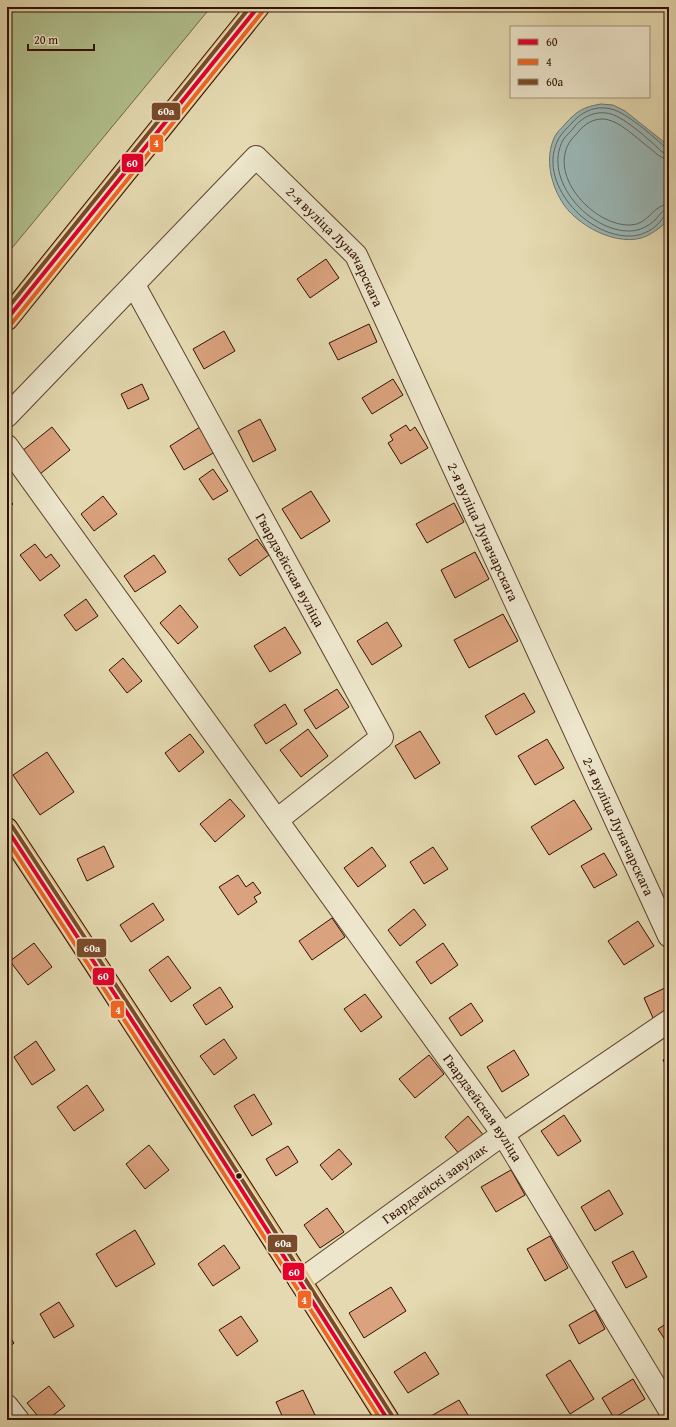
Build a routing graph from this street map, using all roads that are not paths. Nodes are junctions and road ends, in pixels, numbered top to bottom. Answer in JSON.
{"nodes":[{"id":1,"x":258,"y":7,"type":"edge"},
{"id":2,"x":134,"y":285,"type":"junction"},
{"id":3,"x":7,"y":319,"type":"edge"},
{"id":4,"x":7,"y":416,"type":"edge"},
{"id":5,"x":7,"y":446,"type":"edge"},
{"id":6,"x":277,"y":820,"type":"junction"},
{"id":7,"x":7,"y":829,"type":"edge"},
{"id":8,"x":669,"y":936,"type":"edge"},
{"id":9,"x":669,"y":1020,"type":"edge"},
{"id":10,"x":503,"y":1134,"type":"junction"},
{"id":11,"x":300,"y":1281,"type":"junction"},
{"id":12,"x":7,"y":1406,"type":"edge"},
{"id":13,"x":669,"y":1409,"type":"edge"},
{"id":14,"x":18,"y":1420,"type":"edge"},
{"id":15,"x":388,"y":1420,"type":"edge"}],
"edges":[{"from":1,"to":3,"type":"main road"},
{"from":2,"to":4,"type":"street"},
{"from":2,"to":6,"type":"street","name":"Гвардзейская вуліца"},
{"from":2,"to":8,"type":"street","name":"2-я вуліца Луначарскага"},
{"from":5,"to":6,"type":"street","name":"Гвардзейская вуліца"},
{"from":6,"to":10,"type":"street","name":"Гвардзейская вуліца"},
{"from":7,"to":11,"type":"main road"},
{"from":9,"to":10,"type":"street","name":"Гвардзейскі завулак"},
{"from":10,"to":11,"type":"street","name":"Гвардзейскі завулак"},
{"from":10,"to":13,"type":"street","name":"Гвардзейская вуліца"},
{"from":11,"to":15,"type":"main road"},
{"from":12,"to":14,"type":"street"}]}
